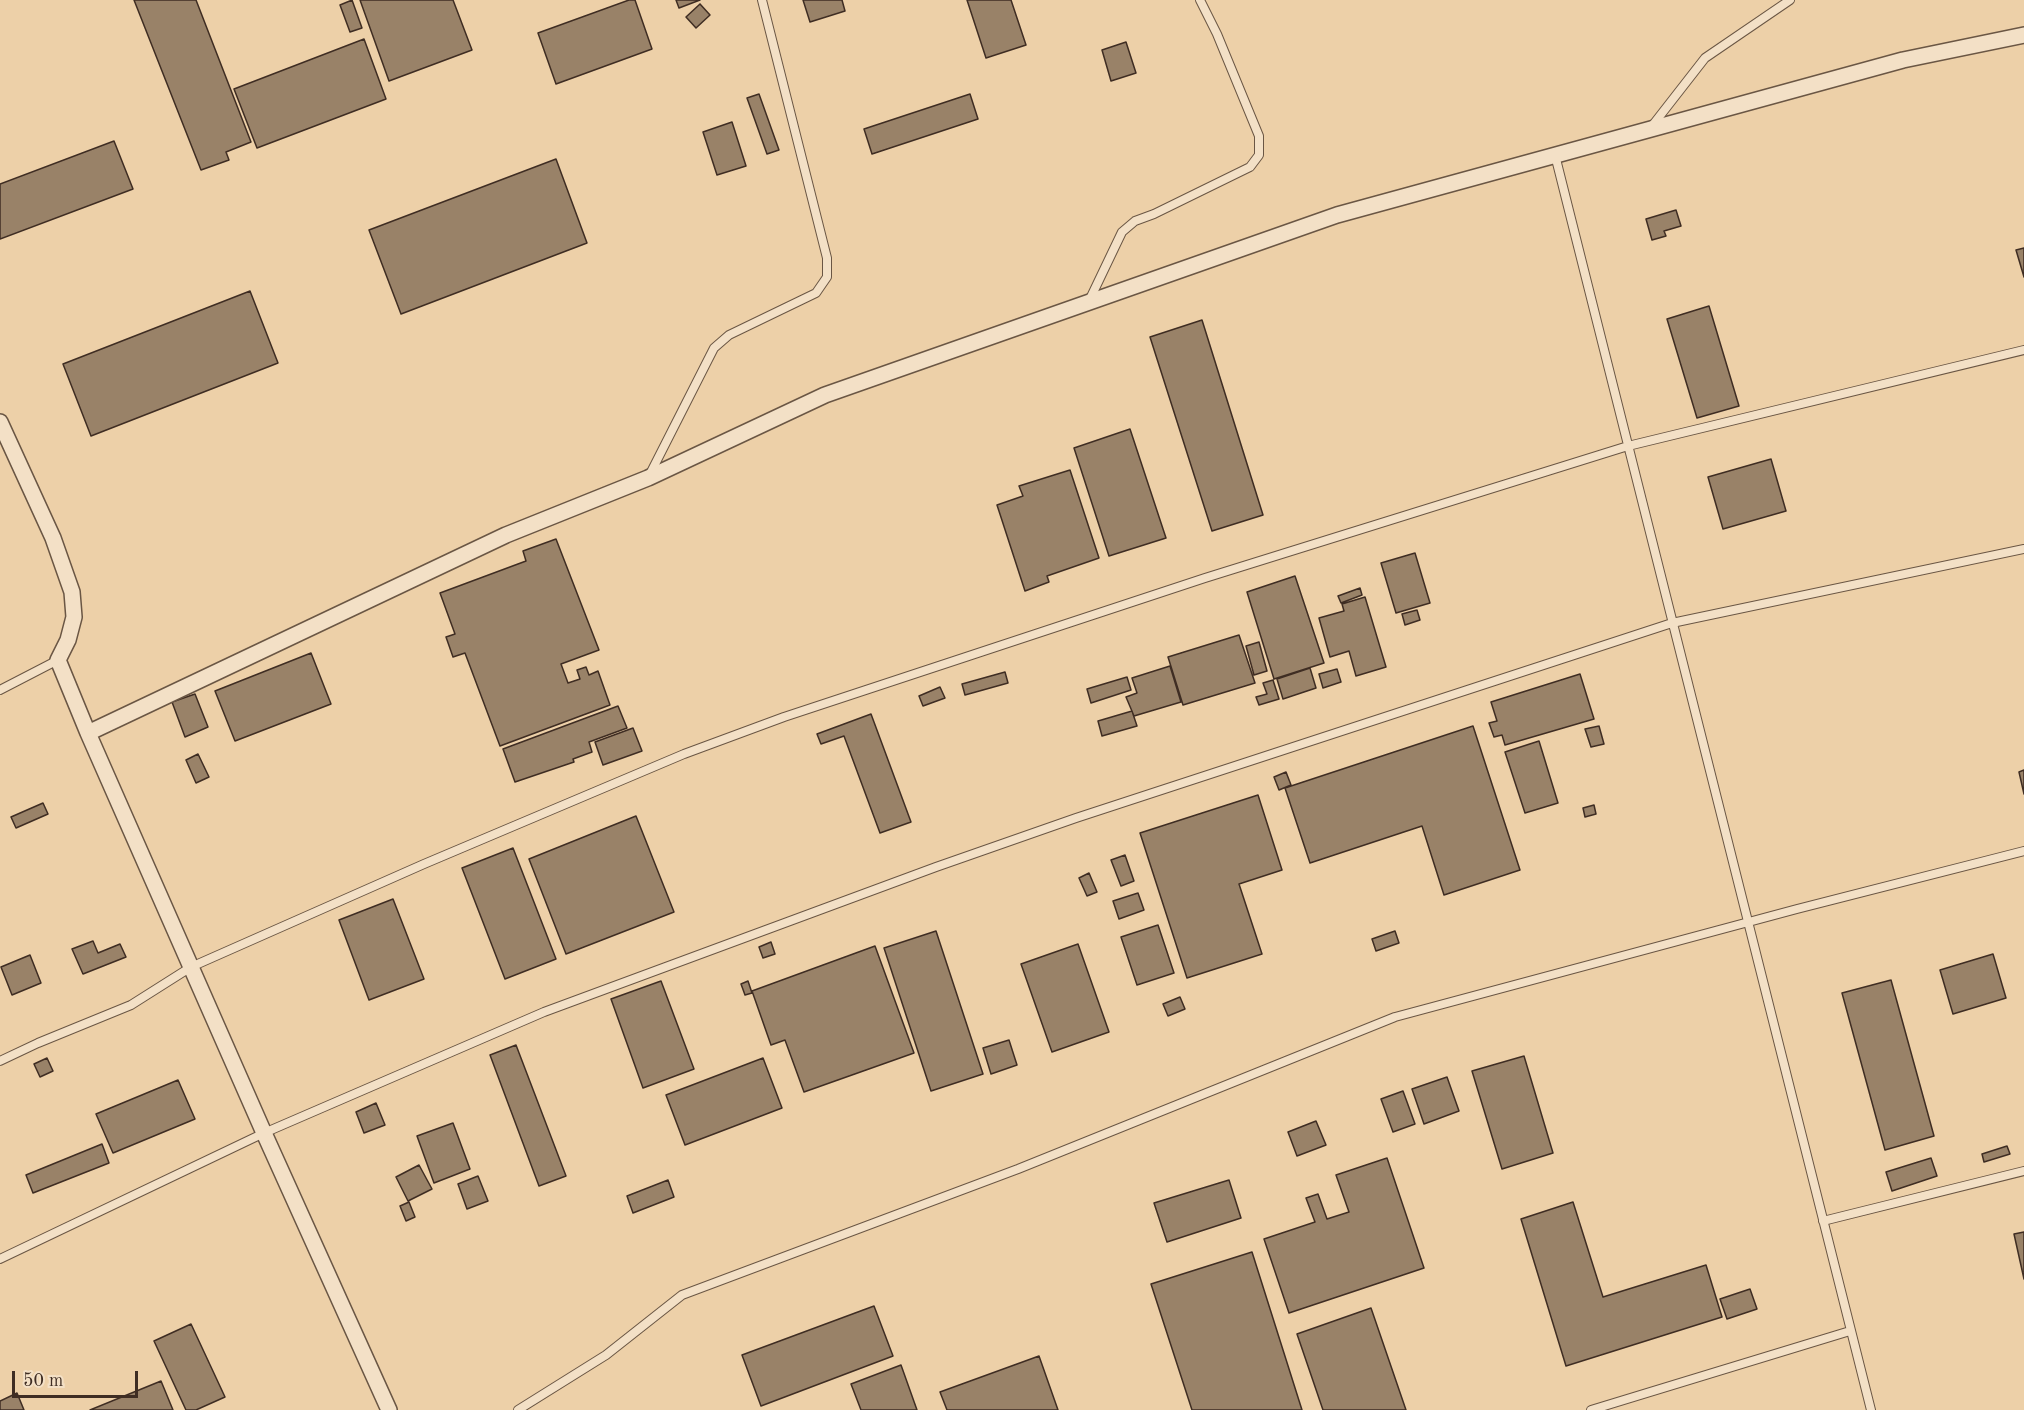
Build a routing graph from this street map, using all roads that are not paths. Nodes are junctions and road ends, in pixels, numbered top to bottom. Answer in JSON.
{"nodes":[{"id":1,"x":762,"y":0,"type":"edge"},
{"id":2,"x":1200,"y":0,"type":"edge"},
{"id":3,"x":1790,"y":0,"type":"edge"},
{"id":4,"x":2024,"y":35,"type":"edge"},
{"id":5,"x":1649,"y":129,"type":"junction"},
{"id":6,"x":1555,"y":155,"type":"junction"},
{"id":7,"x":1088,"y":302,"type":"junction"},
{"id":8,"x":2024,"y":350,"type":"edge"},
{"id":9,"x":0,"y":422,"type":"edge"},
{"id":10,"x":1628,"y":446,"type":"junction"},
{"id":11,"x":648,"y":478,"type":"junction"},
{"id":12,"x":2024,"y":549,"type":"edge"},
{"id":13,"x":1672,"y":623,"type":"junction"},
{"id":14,"x":58,"y":660,"type":"junction"},
{"id":15,"x":0,"y":690,"type":"edge"},
{"id":16,"x":88,"y":733,"type":"junction"},
{"id":17,"x":2024,"y":851,"type":"edge"},
{"id":18,"x":1747,"y":923,"type":"junction"},
{"id":19,"x":191,"y":966,"type":"junction"},
{"id":20,"x":0,"y":1061,"type":"edge"},
{"id":21,"x":264,"y":1133,"type":"junction"},
{"id":22,"x":2024,"y":1171,"type":"edge"},
{"id":23,"x":1823,"y":1221,"type":"junction"},
{"id":24,"x":0,"y":1259,"type":"edge"},
{"id":25,"x":1850,"y":1331,"type":"junction"},
{"id":26,"x":389,"y":1410,"type":"edge"},
{"id":27,"x":518,"y":1410,"type":"edge"},
{"id":28,"x":1591,"y":1410,"type":"edge"},
{"id":29,"x":1870,"y":1410,"type":"edge"}],
"edges":[{"from":1,"to":11,"type":"lane"},
{"from":2,"to":7,"type":"lane"},
{"from":3,"to":5,"type":"lane"},
{"from":4,"to":5,"type":"street"},
{"from":5,"to":6,"type":"street"},
{"from":6,"to":7,"type":"street"},
{"from":6,"to":10,"type":"lane"},
{"from":7,"to":11,"type":"street"},
{"from":8,"to":10,"type":"lane"},
{"from":9,"to":14,"type":"street"},
{"from":10,"to":13,"type":"lane"},
{"from":10,"to":19,"type":"lane"},
{"from":11,"to":16,"type":"street"},
{"from":12,"to":13,"type":"lane"},
{"from":13,"to":18,"type":"lane"},
{"from":13,"to":21,"type":"lane"},
{"from":14,"to":15,"type":"lane"},
{"from":14,"to":16,"type":"street"},
{"from":16,"to":19,"type":"street"},
{"from":17,"to":18,"type":"lane"},
{"from":18,"to":23,"type":"lane"},
{"from":18,"to":27,"type":"lane"},
{"from":19,"to":20,"type":"lane"},
{"from":19,"to":21,"type":"street"},
{"from":21,"to":24,"type":"lane"},
{"from":21,"to":26,"type":"street"},
{"from":22,"to":23,"type":"lane"},
{"from":23,"to":25,"type":"lane"},
{"from":25,"to":28,"type":"lane"},
{"from":25,"to":29,"type":"lane"}]}
